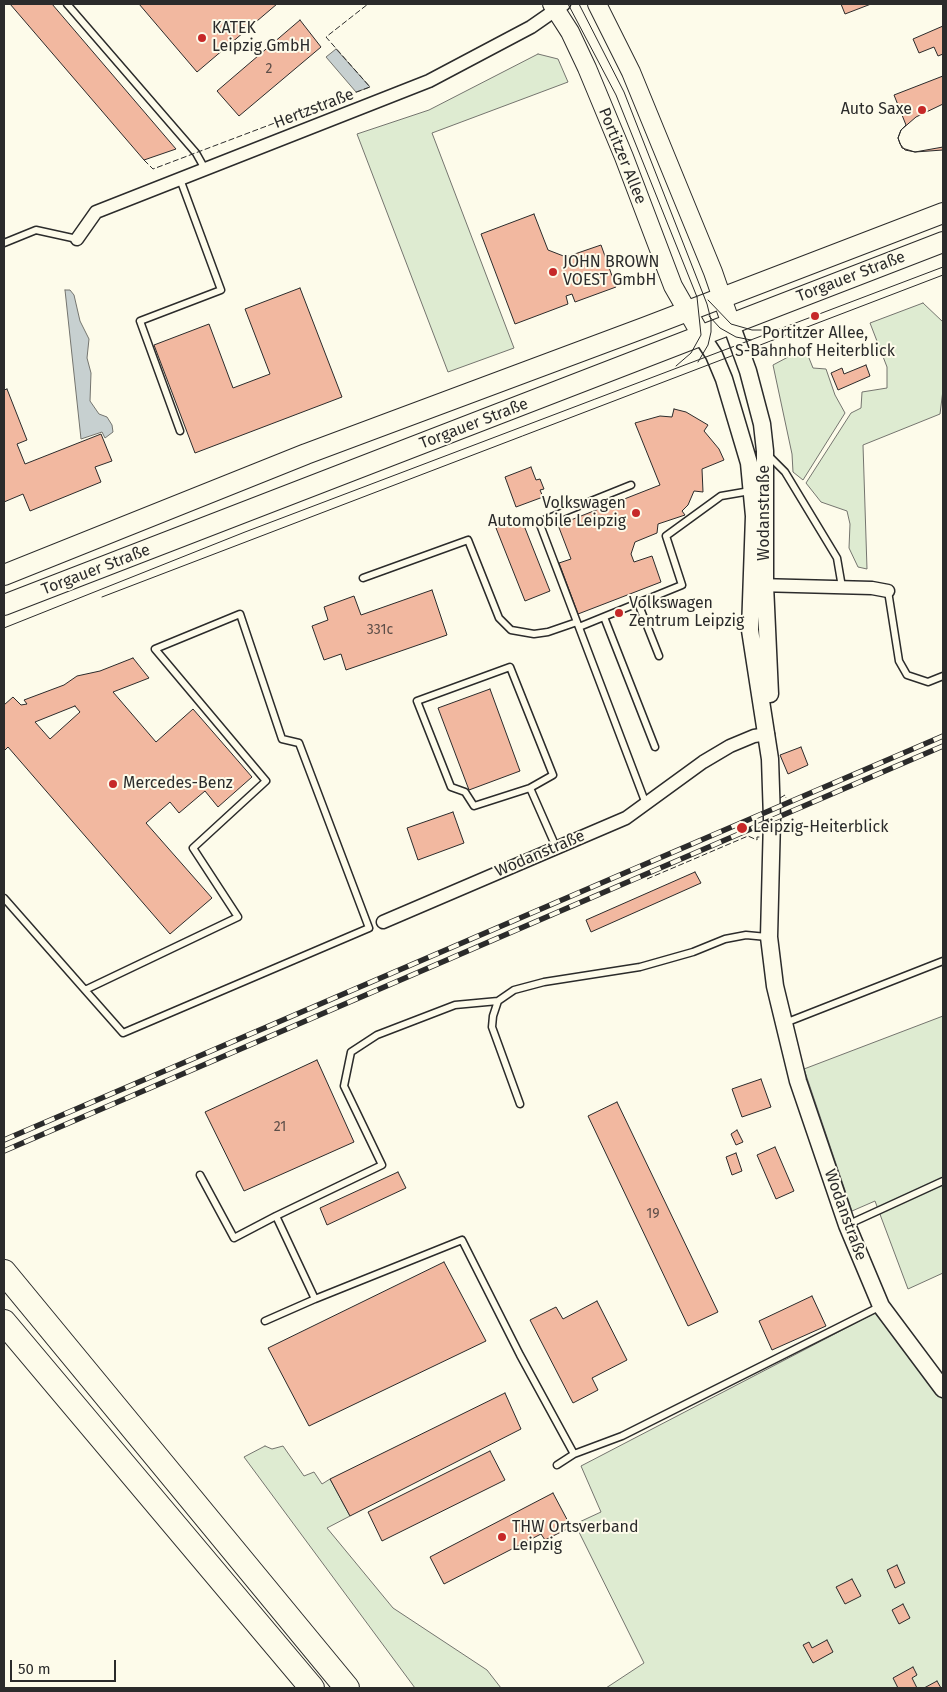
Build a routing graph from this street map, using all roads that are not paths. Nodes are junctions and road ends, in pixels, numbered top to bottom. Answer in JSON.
{"nodes":[{"id":1,"x":67,"y":4,"type":"edge"},
{"id":2,"x":597,"y":4,"type":"edge"},
{"id":3,"x":557,"y":5,"type":"edge"},
{"id":4,"x":205,"y":169,"type":"junction"},
{"id":5,"x":180,"y":179,"type":"junction"},
{"id":6,"x":943,"y":213,"type":"edge"},
{"id":7,"x":77,"y":239,"type":"joint"},
{"id":8,"x":943,"y":242,"type":"edge"},
{"id":9,"x":4,"y":243,"type":"edge"},
{"id":10,"x":722,"y":298,"type":"junction"},
{"id":11,"x":686,"y":312,"type":"junction"},
{"id":12,"x":731,"y":324,"type":"junction"},
{"id":13,"x":701,"y":335,"type":"junction"},
{"id":14,"x":180,"y":431,"type":"dead end"},
{"id":15,"x":765,"y":451,"type":"junction"},
{"id":16,"x":631,"y":485,"type":"dead end"},
{"id":17,"x":751,"y":491,"type":"junction"},
{"id":18,"x":4,"y":575,"type":"edge"},
{"id":19,"x":363,"y":578,"type":"dead end"},
{"id":20,"x":758,"y":585,"type":"junction"},
{"id":21,"x":842,"y":587,"type":"junction"},
{"id":22,"x":888,"y":592,"type":"joint"},
{"id":23,"x":638,"y":603,"type":"junction"},
{"id":24,"x":4,"y":605,"type":"edge"},
{"id":25,"x":604,"y":617,"type":"junction"},
{"id":26,"x":578,"y":625,"type":"junction"},
{"id":27,"x":659,"y":656,"type":"dead end"},
{"id":28,"x":943,"y":676,"type":"edge"},
{"id":29,"x":768,"y":734,"type":"junction"},
{"id":30,"x":655,"y":747,"type":"dead end"},
{"id":31,"x":530,"y":788,"type":"junction"},
{"id":32,"x":646,"y":805,"type":"junction"},
{"id":33,"x":556,"y":847,"type":"junction"},
{"id":34,"x":4,"y":898,"type":"edge"},
{"id":35,"x":383,"y":922,"type":"dead end"},
{"id":36,"x":769,"y":937,"type":"junction"},
{"id":37,"x":943,"y":962,"type":"edge"},
{"id":38,"x":85,"y":990,"type":"junction"},
{"id":39,"x":498,"y":1002,"type":"junction"},
{"id":40,"x":785,"y":1023,"type":"junction"},
{"id":41,"x":520,"y":1104,"type":"dead end"},
{"id":42,"x":200,"y":1175,"type":"dead end"},
{"id":43,"x":943,"y":1181,"type":"edge"},
{"id":44,"x":276,"y":1216,"type":"junction"},
{"id":45,"x":847,"y":1226,"type":"junction"},
{"id":46,"x":4,"y":1272,"type":"edge"},
{"id":47,"x":315,"y":1298,"type":"junction"},
{"id":48,"x":881,"y":1306,"type":"junction"},
{"id":49,"x":265,"y":1321,"type":"dead end"},
{"id":50,"x":4,"y":1322,"type":"edge"},
{"id":51,"x":943,"y":1389,"type":"edge"},
{"id":52,"x":574,"y":1454,"type":"junction"},
{"id":53,"x":557,"y":1465,"type":"dead end"},
{"id":54,"x":312,"y":1688,"type":"edge"},
{"id":55,"x":347,"y":1688,"type":"edge"}],
"edges":[{"from":1,"to":4,"type":"lane"},
{"from":2,"to":10,"type":"main road"},
{"from":3,"to":4,"type":"street","name":"Hertzstraße"},
{"from":3,"to":11,"type":"main road","name":"Portitzer Allee"},
{"from":4,"to":5,"type":"street","name":"Hertzstraße"},
{"from":5,"to":7,"type":"street","name":"Hertzstraße"},
{"from":5,"to":14,"type":"lane"},
{"from":6,"to":10,"type":"main road","name":"Torgauer Straße"},
{"from":7,"to":9,"type":"lane"},
{"from":8,"to":12,"type":"main road","name":"Torgauer Straße"},
{"from":10,"to":11,"type":"main road","name":"Torgauer Straße"},
{"from":10,"to":12,"type":"main road","name":"Wodanstraße"},
{"from":11,"to":13,"type":"main road","name":"Wodanstraße"},
{"from":11,"to":18,"type":"main road","name":"Torgauer Straße"},
{"from":12,"to":13,"type":"main road","name":"Torgauer Straße"},
{"from":12,"to":15,"type":"street","name":"Wodanstraße"},
{"from":13,"to":17,"type":"street","name":"Wodanstraße"},
{"from":13,"to":24,"type":"main road","name":"Torgauer Straße"},
{"from":15,"to":20,"type":"street","name":"Wodanstraße"},
{"from":15,"to":21,"type":"lane"},
{"from":16,"to":26,"type":"lane"},
{"from":17,"to":20,"type":"street","name":"Wodanstraße"},
{"from":17,"to":23,"type":"lane"},
{"from":19,"to":26,"type":"lane"},
{"from":20,"to":21,"type":"street"},
{"from":20,"to":29,"type":"street","name":"Wodanstraße"},
{"from":21,"to":22,"type":"street"},
{"from":22,"to":28,"type":"lane"},
{"from":23,"to":25,"type":"lane"},
{"from":23,"to":27,"type":"lane"},
{"from":25,"to":26,"type":"lane"},
{"from":25,"to":30,"type":"lane"},
{"from":26,"to":32,"type":"lane"},
{"from":29,"to":32,"type":"street","name":"Wodanstraße"},
{"from":29,"to":36,"type":"street","name":"Wodanstraße"},
{"from":31,"to":31,"type":"lane"},
{"from":31,"to":33,"type":"lane"},
{"from":32,"to":33,"type":"street","name":"Wodanstraße"},
{"from":33,"to":35,"type":"street","name":"Wodanstraße"},
{"from":34,"to":38,"type":"lane"},
{"from":36,"to":39,"type":"lane"},
{"from":36,"to":40,"type":"street","name":"Wodanstraße"},
{"from":37,"to":40,"type":"lane"},
{"from":38,"to":38,"type":"lane"},
{"from":39,"to":41,"type":"lane"},
{"from":39,"to":44,"type":"lane"},
{"from":40,"to":45,"type":"street","name":"Wodanstraße"},
{"from":42,"to":44,"type":"lane"},
{"from":43,"to":45,"type":"lane"},
{"from":44,"to":47,"type":"lane"},
{"from":45,"to":48,"type":"street","name":"Wodanstraße"},
{"from":46,"to":55,"type":"highway"},
{"from":47,"to":49,"type":"lane"},
{"from":47,"to":52,"type":"lane"},
{"from":48,"to":51,"type":"street","name":"Wodanstraße"},
{"from":48,"to":52,"type":"lane"},
{"from":50,"to":54,"type":"highway"},
{"from":52,"to":53,"type":"lane"}]}
